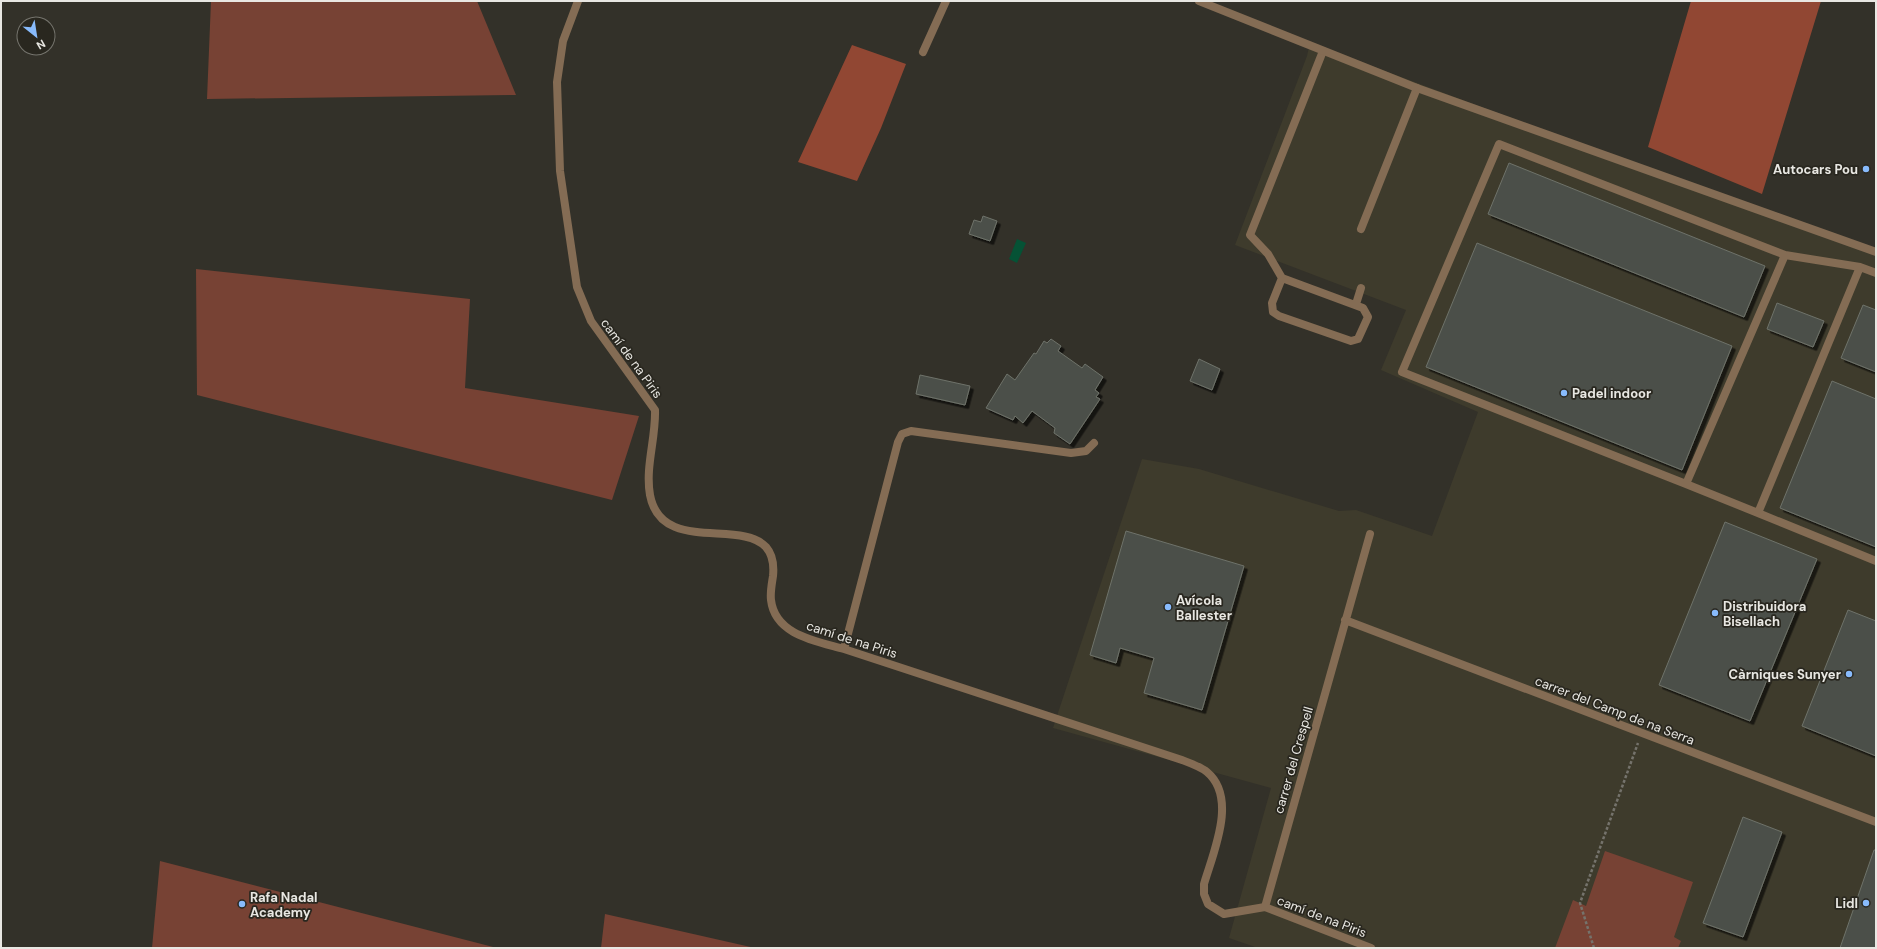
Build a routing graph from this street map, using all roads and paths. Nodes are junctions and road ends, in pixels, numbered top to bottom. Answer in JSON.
{"nodes":[{"id":1,"x":578,"y":1,"type":"edge"},
{"id":2,"x":946,"y":1,"type":"edge"},
{"id":3,"x":1199,"y":1,"type":"edge"},
{"id":4,"x":1323,"y":51,"type":"junction"},
{"id":5,"x":923,"y":52,"type":"dead end"},
{"id":6,"x":1417,"y":88,"type":"junction"},
{"id":7,"x":1361,"y":229,"type":"dead end"},
{"id":8,"x":1876,"y":252,"type":"edge"},
{"id":9,"x":1785,"y":255,"type":"junction"},
{"id":10,"x":1860,"y":267,"type":"junction"},
{"id":11,"x":1876,"y":273,"type":"edge"},
{"id":12,"x":1282,"y":278,"type":"junction"},
{"id":13,"x":1361,"y":288,"type":"dead end"},
{"id":14,"x":1356,"y":304,"type":"junction"},
{"id":15,"x":1094,"y":444,"type":"dead end"},
{"id":16,"x":1686,"y":484,"type":"junction"},
{"id":17,"x":1758,"y":513,"type":"junction"},
{"id":18,"x":1370,"y":534,"type":"dead end"},
{"id":19,"x":1876,"y":561,"type":"edge"},
{"id":20,"x":1344,"y":620,"type":"junction"},
{"id":21,"x":844,"y":649,"type":"junction"},
{"id":22,"x":1642,"y":733,"type":"junction"},
{"id":23,"x":1876,"y":822,"type":"edge"},
{"id":24,"x":1265,"y":907,"type":"junction"},
{"id":25,"x":1371,"y":948,"type":"edge"},
{"id":26,"x":1594,"y":948,"type":"edge"}],
"edges":[{"from":1,"to":21,"type":"street","name":"camí de na Piris"},
{"from":2,"to":5,"type":"street"},
{"from":3,"to":4,"type":"street"},
{"from":4,"to":6,"type":"street"},
{"from":4,"to":12,"type":"street"},
{"from":6,"to":7,"type":"street"},
{"from":6,"to":8,"type":"street"},
{"from":9,"to":10,"type":"street"},
{"from":9,"to":16,"type":"street"},
{"from":9,"to":16,"type":"street"},
{"from":10,"to":11,"type":"street"},
{"from":10,"to":17,"type":"street"},
{"from":12,"to":14,"type":"street"},
{"from":12,"to":14,"type":"street"},
{"from":13,"to":14,"type":"street"},
{"from":15,"to":21,"type":"street"},
{"from":16,"to":17,"type":"street"},
{"from":17,"to":19,"type":"street"},
{"from":18,"to":20,"type":"street","name":"carrer del Crespell"},
{"from":20,"to":22,"type":"street","name":"carrer del Camp de na Serra"},
{"from":20,"to":24,"type":"street","name":"carrer del Crespell"},
{"from":21,"to":24,"type":"street","name":"camí de na Piris"},
{"from":22,"to":23,"type":"street","name":"carrer del Camp de na Serra"},
{"from":22,"to":26,"type":"path"},
{"from":24,"to":25,"type":"street","name":"camí de na Piris"}]}
